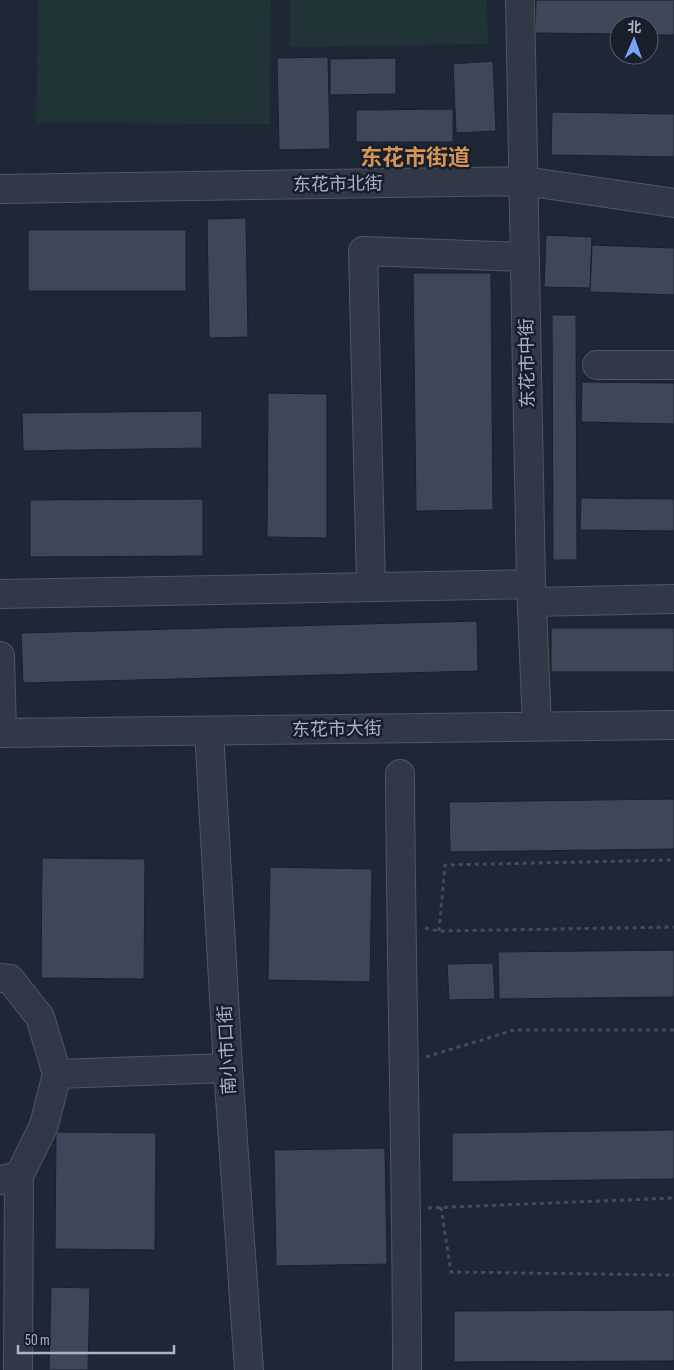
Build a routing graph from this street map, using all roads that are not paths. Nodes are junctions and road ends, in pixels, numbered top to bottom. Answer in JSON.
{"nodes":[{"id":1,"x":520,"y":0,"type":"edge"},
{"id":2,"x":524,"y":181,"type":"junction"},
{"id":3,"x":0,"y":189,"type":"edge"},
{"id":4,"x":674,"y":203,"type":"edge"},
{"id":5,"x":525,"y":257,"type":"junction"},
{"id":6,"x":597,"y":365,"type":"dead end"},
{"id":7,"x":674,"y":365,"type":"edge"},
{"id":8,"x":371,"y":586,"type":"junction"},
{"id":9,"x":532,"y":593,"type":"junction"},
{"id":10,"x":0,"y":594,"type":"edge"},
{"id":11,"x":674,"y":598,"type":"edge"},
{"id":12,"x":0,"y":656,"type":"edge"},
{"id":13,"x":674,"y":725,"type":"edge"},
{"id":14,"x":537,"y":726,"type":"junction"},
{"id":15,"x":209,"y":731,"type":"junction"},
{"id":16,"x":1,"y":733,"type":"edge"},
{"id":17,"x":400,"y":774,"type":"dead end"},
{"id":18,"x":0,"y":978,"type":"edge"},
{"id":19,"x":228,"y":1068,"type":"junction"},
{"id":20,"x":57,"y":1074,"type":"junction"},
{"id":21,"x":9,"y":1178,"type":"edge"},
{"id":22,"x":18,"y":1370,"type":"edge"},
{"id":23,"x":249,"y":1370,"type":"edge"},
{"id":24,"x":407,"y":1370,"type":"edge"}],
"edges":[{"from":1,"to":2,"type":"street","name":"东花市中街"},
{"from":2,"to":3,"type":"street","name":"东花市北街"},
{"from":2,"to":4,"type":"street","name":"东花市北街"},
{"from":2,"to":5,"type":"street","name":"东花市中街"},
{"from":5,"to":8,"type":"street"},
{"from":5,"to":9,"type":"street","name":"东花市中街"},
{"from":6,"to":7,"type":"street"},
{"from":8,"to":9,"type":"street"},
{"from":8,"to":10,"type":"street"},
{"from":9,"to":11,"type":"street"},
{"from":9,"to":14,"type":"street","name":"东花市中街"},
{"from":12,"to":16,"type":"street"},
{"from":13,"to":14,"type":"street","name":"东花市大街"},
{"from":14,"to":15,"type":"street","name":"东花市大街"},
{"from":15,"to":16,"type":"street","name":"东花市大街"},
{"from":15,"to":19,"type":"street","name":"南小市口街"},
{"from":17,"to":24,"type":"street"},
{"from":18,"to":20,"type":"street"},
{"from":19,"to":20,"type":"street"},
{"from":19,"to":23,"type":"street","name":"南小市口街"},
{"from":20,"to":21,"type":"street"},
{"from":21,"to":22,"type":"street"}]}
